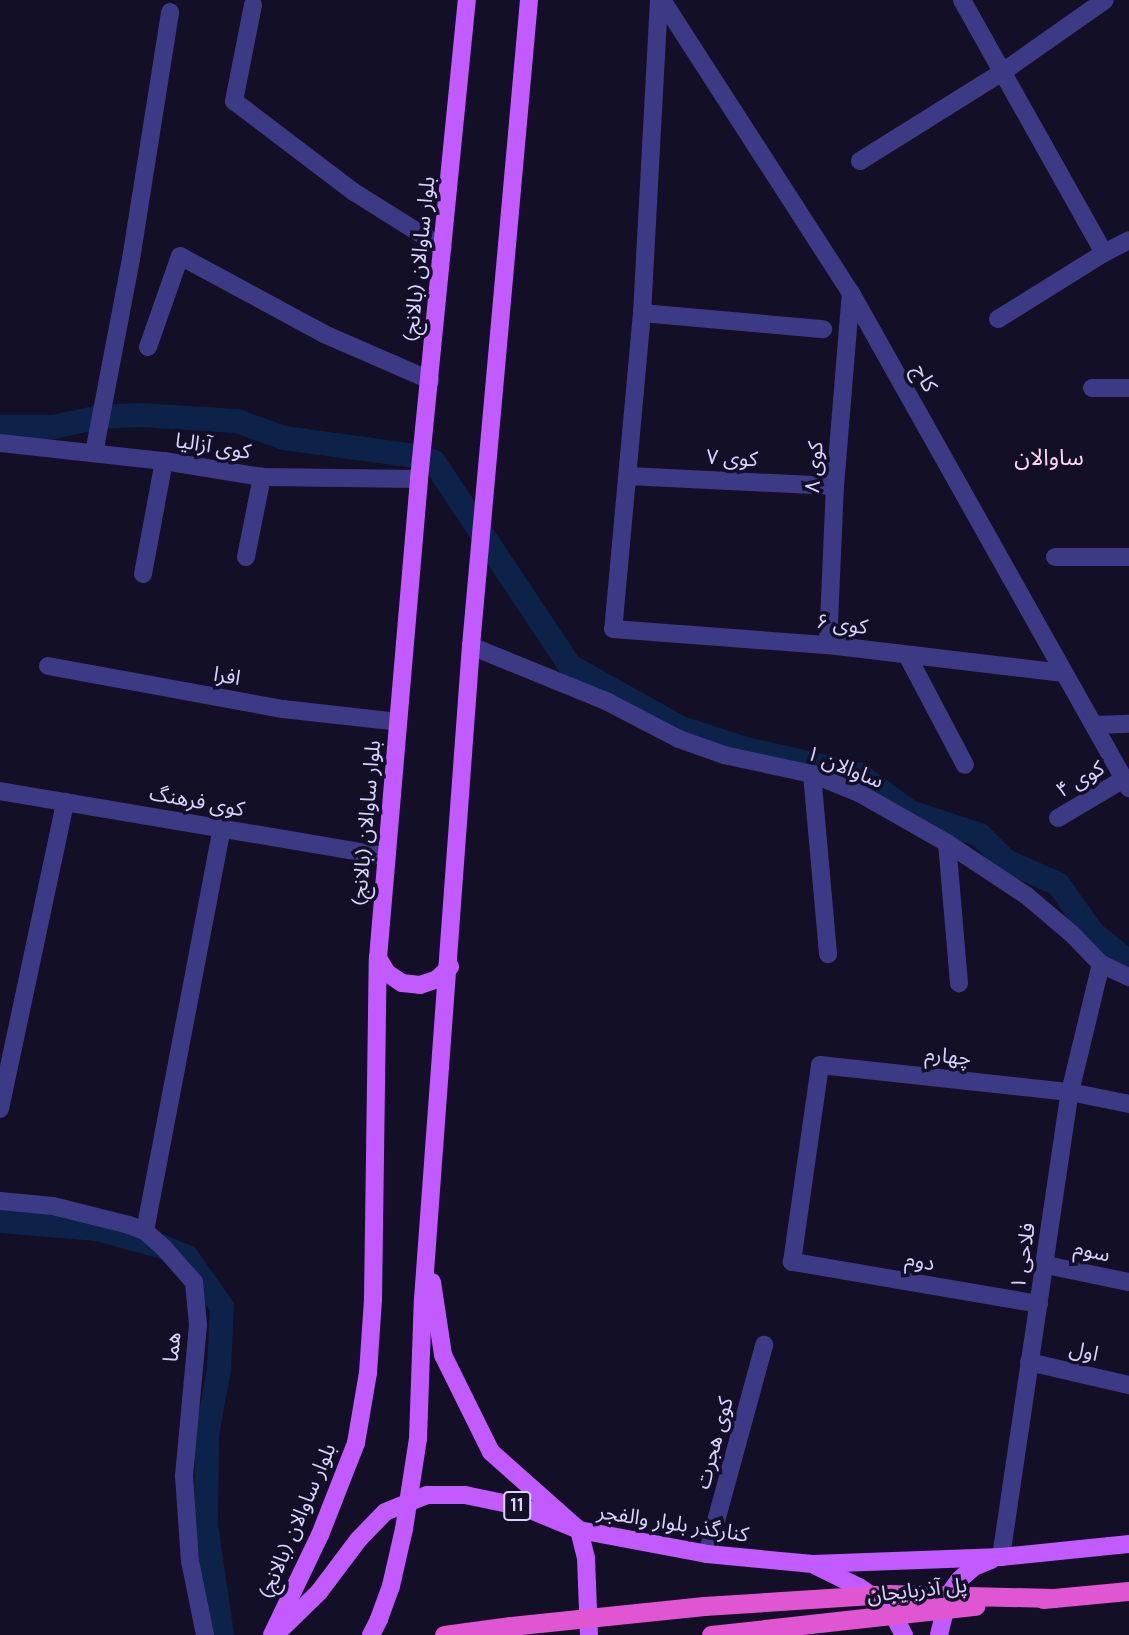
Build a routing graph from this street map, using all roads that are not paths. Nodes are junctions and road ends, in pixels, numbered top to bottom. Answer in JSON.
{"nodes":[{"id":1,"x":467,"y":0,"type":"edge"},
{"id":2,"x":529,"y":0,"type":"edge"},
{"id":3,"x":661,"y":0,"type":"edge"},
{"id":4,"x":962,"y":0,"type":"edge"},
{"id":5,"x":1105,"y":0,"type":"edge"},
{"id":6,"x":253,"y":5,"type":"dead end"},
{"id":7,"x":170,"y":12,"type":"dead end"},
{"id":8,"x":1004,"y":71,"type":"junction"},
{"id":9,"x":860,"y":161,"type":"dead end"},
{"id":10,"x":1129,"y":240,"type":"edge"},
{"id":11,"x":443,"y":248,"type":"junction"},
{"id":12,"x":1104,"y":253,"type":"junction"},
{"id":13,"x":851,"y":293,"type":"junction"},
{"id":14,"x":642,"y":313,"type":"junction"},
{"id":15,"x":998,"y":318,"type":"dead end"},
{"id":16,"x":823,"y":329,"type":"dead end"},
{"id":17,"x":148,"y":347,"type":"dead end"},
{"id":18,"x":430,"y":380,"type":"junction"},
{"id":19,"x":1091,"y":388,"type":"dead end"},
{"id":20,"x":1129,"y":388,"type":"edge"},
{"id":21,"x":0,"y":443,"type":"edge"},
{"id":22,"x":94,"y":453,"type":"junction"},
{"id":23,"x":164,"y":461,"type":"junction"},
{"id":24,"x":628,"y":476,"type":"junction"},
{"id":25,"x":262,"y":477,"type":"junction"},
{"id":26,"x":419,"y":479,"type":"junction"},
{"id":27,"x":835,"y":486,"type":"junction"},
{"id":28,"x":246,"y":557,"type":"dead end"},
{"id":29,"x":1055,"y":557,"type":"dead end"},
{"id":30,"x":1129,"y":557,"type":"edge"},
{"id":31,"x":143,"y":574,"type":"dead end"},
{"id":32,"x":828,"y":645,"type":"junction"},
{"id":33,"x":471,"y":646,"type":"junction"},
{"id":34,"x":907,"y":655,"type":"junction"},
{"id":35,"x":48,"y":666,"type":"dead end"},
{"id":36,"x":1064,"y":673,"type":"junction"},
{"id":37,"x":398,"y":722,"type":"junction"},
{"id":38,"x":1129,"y":724,"type":"edge"},
{"id":39,"x":1094,"y":725,"type":"junction"},
{"id":40,"x":965,"y":765,"type":"dead end"},
{"id":41,"x":812,"y":774,"type":"junction"},
{"id":42,"x":1126,"y":784,"type":"edge"},
{"id":43,"x":0,"y":791,"type":"edge"},
{"id":44,"x":65,"y":802,"type":"junction"},
{"id":45,"x":1058,"y":818,"type":"dead end"},
{"id":46,"x":222,"y":828,"type":"junction"},
{"id":47,"x":947,"y":843,"type":"junction"},
{"id":48,"x":386,"y":856,"type":"junction"},
{"id":49,"x":828,"y":954,"type":"dead end"},
{"id":50,"x":378,"y":958,"type":"junction"},
{"id":51,"x":1101,"y":964,"type":"junction"},
{"id":52,"x":450,"y":967,"type":"junction"},
{"id":53,"x":1129,"y":976,"type":"edge"},
{"id":54,"x":959,"y":983,"type":"dead end"},
{"id":55,"x":1070,"y":1092,"type":"junction"},
{"id":56,"x":1129,"y":1104,"type":"edge"},
{"id":57,"x":0,"y":1109,"type":"edge"},
{"id":58,"x":0,"y":1201,"type":"edge"},
{"id":59,"x":145,"y":1231,"type":"junction"},
{"id":60,"x":427,"y":1253,"type":"junction"},
{"id":61,"x":792,"y":1262,"type":"joint"},
{"id":62,"x":1046,"y":1265,"type":"junction"},
{"id":63,"x":1129,"y":1282,"type":"edge"},
{"id":64,"x":1039,"y":1304,"type":"junction"},
{"id":65,"x":764,"y":1345,"type":"dead end"},
{"id":66,"x":1029,"y":1362,"type":"junction"},
{"id":67,"x":1129,"y":1385,"type":"edge"},
{"id":68,"x":579,"y":1531,"type":"junction"},
{"id":69,"x":1129,"y":1544,"type":"edge"},
{"id":70,"x":708,"y":1554,"type":"junction"},
{"id":71,"x":1001,"y":1556,"type":"junction"},
{"id":72,"x":813,"y":1564,"type":"junction"},
{"id":73,"x":1129,"y":1591,"type":"edge"},
{"id":74,"x":1054,"y":1598,"type":"junction"},
{"id":75,"x":205,"y":1635,"type":"edge"},
{"id":76,"x":273,"y":1635,"type":"edge"},
{"id":77,"x":371,"y":1635,"type":"edge"},
{"id":78,"x":444,"y":1635,"type":"edge"},
{"id":79,"x":589,"y":1635,"type":"edge"},
{"id":80,"x":711,"y":1635,"type":"edge"},
{"id":81,"x":904,"y":1635,"type":"edge"},
{"id":82,"x":939,"y":1635,"type":"edge"}],
"edges":[{"from":1,"to":11,"type":"main road","name":"بلوار ساوالان (بالانج)"},
{"from":2,"to":33,"type":"main road"},
{"from":3,"to":13,"type":"street","name":"کاج"},
{"from":3,"to":14,"type":"street"},
{"from":4,"to":8,"type":"street"},
{"from":5,"to":8,"type":"street"},
{"from":6,"to":11,"type":"street"},
{"from":7,"to":22,"type":"street"},
{"from":8,"to":9,"type":"street"},
{"from":8,"to":12,"type":"street"},
{"from":10,"to":12,"type":"street"},
{"from":11,"to":18,"type":"main road","name":"بلوار ساوالان (بالانج)"},
{"from":12,"to":15,"type":"street"},
{"from":13,"to":27,"type":"street","name":"کوی ۸"},
{"from":13,"to":36,"type":"street","name":"کاج"},
{"from":14,"to":16,"type":"street"},
{"from":14,"to":24,"type":"street"},
{"from":17,"to":18,"type":"street"},
{"from":18,"to":26,"type":"main road","name":"بلوار ساوالان (بالانج)"},
{"from":19,"to":20,"type":"street"},
{"from":21,"to":22,"type":"street","name":"کوی آزالیا"},
{"from":22,"to":23,"type":"street","name":"کوی آزالیا"},
{"from":23,"to":25,"type":"street","name":"کوی آزالیا"},
{"from":23,"to":31,"type":"street"},
{"from":24,"to":27,"type":"street","name":"کوی ۷"},
{"from":24,"to":32,"type":"street","name":"کوی ۶"},
{"from":25,"to":26,"type":"street","name":"کوی آزالیا"},
{"from":25,"to":28,"type":"street"},
{"from":26,"to":37,"type":"main road","name":"بلوار ساوالان (بالانج)"},
{"from":27,"to":32,"type":"street","name":"کوی ۸"},
{"from":29,"to":30,"type":"street"},
{"from":32,"to":34,"type":"street","name":"کوی ۶"},
{"from":33,"to":41,"type":"street","name":"ساوالان ۱"},
{"from":33,"to":52,"type":"main road"},
{"from":34,"to":36,"type":"street","name":"کوی ۶"},
{"from":34,"to":40,"type":"street"},
{"from":35,"to":37,"type":"street","name":"افرا"},
{"from":36,"to":39,"type":"street","name":"کاج"},
{"from":37,"to":48,"type":"main road","name":"بلوار ساوالان (بالانج)"},
{"from":38,"to":39,"type":"street"},
{"from":39,"to":42,"type":"street","name":"کاج"},
{"from":41,"to":47,"type":"street","name":"ساوالان ۱"},
{"from":41,"to":49,"type":"street"},
{"from":42,"to":45,"type":"street","name":"کوی ۴"},
{"from":43,"to":44,"type":"street","name":"کوی فرهنگ"},
{"from":44,"to":46,"type":"street","name":"کوی فرهنگ"},
{"from":44,"to":57,"type":"street"},
{"from":46,"to":48,"type":"street","name":"کوی فرهنگ"},
{"from":46,"to":59,"type":"street"},
{"from":47,"to":51,"type":"street","name":"ساوالان ۱"},
{"from":47,"to":54,"type":"street"},
{"from":48,"to":50,"type":"main road","name":"بلوار ساوالان (بالانج)"},
{"from":50,"to":52,"type":"main road"},
{"from":50,"to":76,"type":"main road","name":"بلوار ساوالان (بالانج)"},
{"from":51,"to":53,"type":"street","name":"ساوالان ۱"},
{"from":51,"to":55,"type":"street","name":"فلاحی ۱"},
{"from":52,"to":60,"type":"main road"},
{"from":55,"to":56,"type":"street","name":"چهارم"},
{"from":55,"to":61,"type":"street","name":"چهارم"},
{"from":55,"to":62,"type":"street","name":"فلاحی ۱"},
{"from":58,"to":59,"type":"street","name":"هما"},
{"from":59,"to":75,"type":"street","name":"هما"},
{"from":60,"to":68,"type":"main road"},
{"from":60,"to":77,"type":"main road","bridge":true},
{"from":61,"to":64,"type":"street","name":"دوم"},
{"from":62,"to":63,"type":"street","name":"سوم"},
{"from":62,"to":64,"type":"street","name":"فلاحی ۱"},
{"from":64,"to":66,"type":"street","name":"فلاحی ۱"},
{"from":65,"to":70,"type":"street","name":"کوی هجرت"},
{"from":66,"to":67,"type":"street","name":"اول"},
{"from":66,"to":71,"type":"street","name":"فلاحی ۱"},
{"from":68,"to":70,"type":"main road","name":"کنارگذر بلوار والفجر","number":"11"},
{"from":68,"to":76,"type":"main road","name":"کنارگذر بلوار والفجر","number":"11"},
{"from":68,"to":79,"type":"main road"},
{"from":69,"to":71,"type":"main road","name":"کنارگذر بلوار والفجر","number":"11"},
{"from":70,"to":72,"type":"main road","name":"کنارگذر بلوار والفجر","number":"11"},
{"from":71,"to":72,"type":"main road","name":"کنارگذر بلوار والفجر","number":"11"},
{"from":71,"to":82,"type":"main road"},
{"from":72,"to":81,"type":"main road","number":"11"},
{"from":73,"to":74,"type":"highway","name":"پل آذربایجان","bridge":true},
{"from":74,"to":78,"type":"highway","bridge":true},
{"from":74,"to":80,"type":"highway","name":"پل آذربایجان","bridge":true}]}
